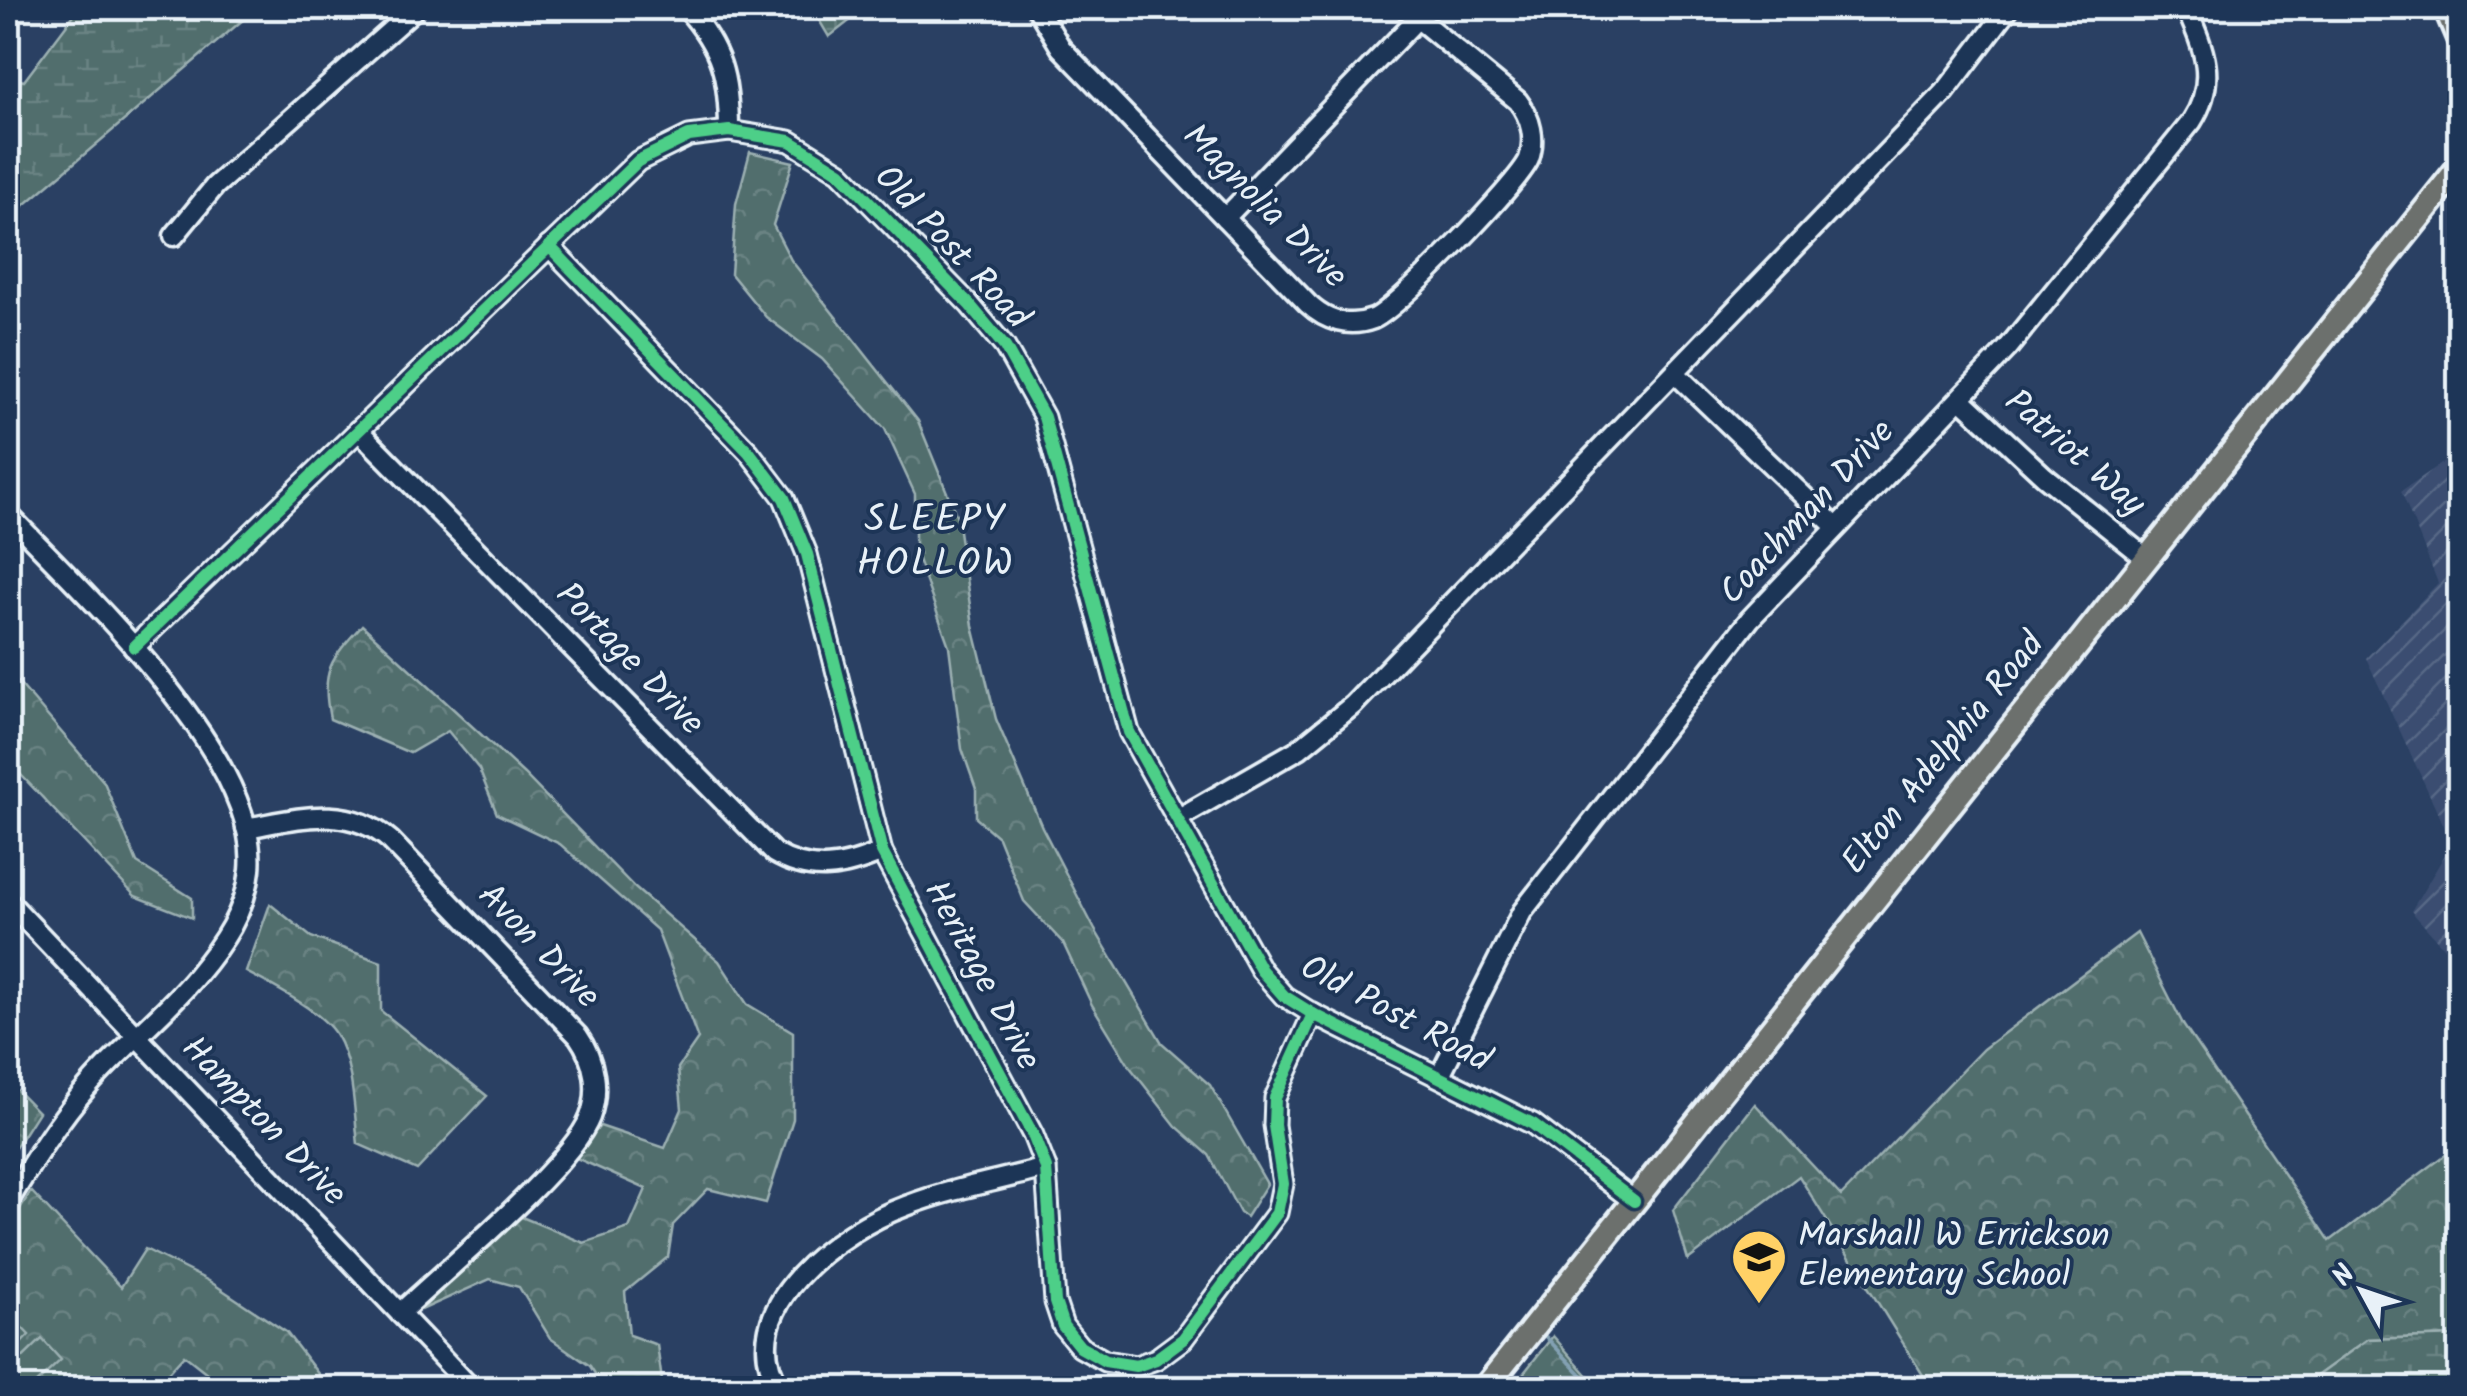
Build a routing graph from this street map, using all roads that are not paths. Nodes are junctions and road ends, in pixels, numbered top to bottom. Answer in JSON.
{"nodes":[{"id":1,"x":416,"y":8,"type":"edge"},
{"id":2,"x":686,"y":8,"type":"edge"},
{"id":3,"x":1037,"y":8,"type":"edge"},
{"id":4,"x":2009,"y":8,"type":"edge"},
{"id":5,"x":2186,"y":8,"type":"edge"},
{"id":6,"x":2446,"y":8,"type":"edge"},
{"id":7,"x":1411,"y":13,"type":"edge"},
{"id":8,"x":2460,"y":41,"type":"edge"},
{"id":9,"x":729,"y":131,"type":"junction"},
{"id":10,"x":2460,"y":166,"type":"edge"},
{"id":11,"x":2451,"y":185,"type":"edge"},
{"id":12,"x":1225,"y":218,"type":"junction"},
{"id":13,"x":174,"y":236,"type":"dead end"},
{"id":14,"x":550,"y":246,"type":"junction"},
{"id":15,"x":1675,"y":374,"type":"junction"},
{"id":16,"x":1961,"y":398,"type":"junction"},
{"id":17,"x":358,"y":430,"type":"junction"},
{"id":18,"x":8,"y":514,"type":"edge"},
{"id":19,"x":1836,"y":527,"type":"junction"},
{"id":20,"x":2146,"y":558,"type":"junction"},
{"id":21,"x":134,"y":648,"type":"junction"},
{"id":22,"x":1177,"y":819,"type":"junction"},
{"id":23,"x":246,"y":828,"type":"junction"},
{"id":24,"x":882,"y":852,"type":"junction"},
{"id":25,"x":8,"y":900,"type":"edge"},
{"id":26,"x":1314,"y":1014,"type":"junction"},
{"id":27,"x":137,"y":1036,"type":"junction"},
{"id":28,"x":1440,"y":1075,"type":"junction"},
{"id":29,"x":1046,"y":1168,"type":"junction"},
{"id":30,"x":1634,"y":1201,"type":"junction"},
{"id":31,"x":8,"y":1202,"type":"edge"},
{"id":32,"x":400,"y":1313,"type":"junction"},
{"id":33,"x":1120,"y":1366,"type":"junction"},
{"id":34,"x":471,"y":1388,"type":"edge"},
{"id":35,"x":780,"y":1388,"type":"edge"},
{"id":36,"x":1120,"y":1388,"type":"edge"},
{"id":37,"x":1485,"y":1388,"type":"edge"}],
"edges":[{"from":1,"to":13,"type":"street"},
{"from":2,"to":9,"type":"street"},
{"from":3,"to":12,"type":"street","name":"Magnolia Drive"},
{"from":4,"to":15,"type":"street"},
{"from":5,"to":16,"type":"street","name":"Coachman Drive"},
{"from":6,"to":8,"type":"main road"},
{"from":7,"to":12,"type":"street"},
{"from":7,"to":12,"type":"street","name":"Magnolia Drive"},
{"from":9,"to":14,"type":"street","name":"Old Post Road"},
{"from":9,"to":22,"type":"street","name":"Old Post Road"},
{"from":10,"to":11,"type":"main road","name":"Elton Adelphia Road"},
{"from":11,"to":20,"type":"main road","name":"Elton Adelphia Road"},
{"from":14,"to":17,"type":"street","name":"Old Post Road"},
{"from":14,"to":24,"type":"street","name":"Heritage Drive"},
{"from":15,"to":19,"type":"street"},
{"from":15,"to":22,"type":"street"},
{"from":16,"to":19,"type":"street","name":"Coachman Drive"},
{"from":16,"to":20,"type":"street","name":"Patriot Way"},
{"from":17,"to":21,"type":"street","name":"Old Post Road"},
{"from":17,"to":24,"type":"street","name":"Portage Drive"},
{"from":18,"to":21,"type":"street"},
{"from":19,"to":28,"type":"street","name":"Coachman Drive"},
{"from":20,"to":30,"type":"main road","name":"Elton Adelphia Road"},
{"from":21,"to":23,"type":"street"},
{"from":22,"to":26,"type":"street","name":"Old Post Road"},
{"from":23,"to":27,"type":"street"},
{"from":23,"to":32,"type":"street","name":"Avon Drive"},
{"from":24,"to":29,"type":"street","name":"Heritage Drive"},
{"from":25,"to":27,"type":"street","name":"Hampton Drive"},
{"from":26,"to":28,"type":"street","name":"Old Post Road"},
{"from":26,"to":33,"type":"street"},
{"from":27,"to":31,"type":"street"},
{"from":27,"to":32,"type":"street","name":"Hampton Drive"},
{"from":28,"to":30,"type":"street","name":"Old Post Road"},
{"from":29,"to":33,"type":"street","name":"Heritage Drive"},
{"from":29,"to":35,"type":"street"},
{"from":30,"to":37,"type":"main road","name":"Elton Adelphia Road"},
{"from":32,"to":34,"type":"street","name":"Hampton Drive"},
{"from":33,"to":36,"type":"street"}]}
